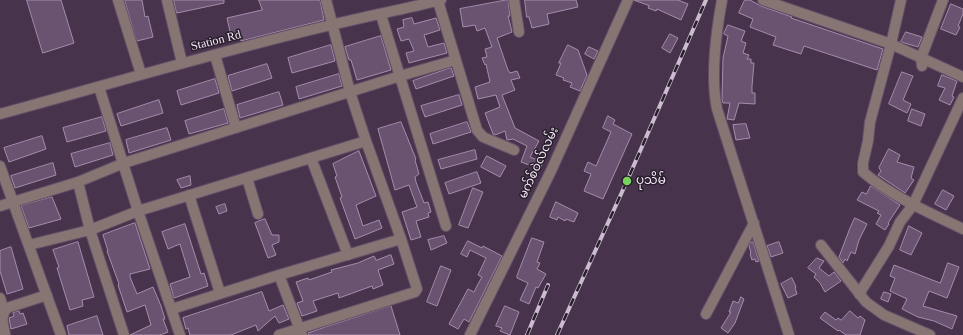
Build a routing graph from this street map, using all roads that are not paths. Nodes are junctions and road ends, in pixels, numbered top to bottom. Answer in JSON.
{"nodes":[{"id":1,"x":118,"y":0,"type":"edge"},
{"id":2,"x":167,"y":0,"type":"edge"},
{"id":3,"x":326,"y":0,"type":"edge"},
{"id":4,"x":439,"y":0,"type":"edge"},
{"id":5,"x":514,"y":0,"type":"edge"},
{"id":6,"x":628,"y":0,"type":"edge"},
{"id":7,"x":722,"y":0,"type":"edge"},
{"id":8,"x":763,"y":0,"type":"edge"},
{"id":9,"x":901,"y":0,"type":"edge"},
{"id":10,"x":943,"y":0,"type":"edge"},
{"id":11,"x":409,"y":4,"type":"edge"},
{"id":12,"x":381,"y":15,"type":"junction"},
{"id":13,"x":332,"y":25,"type":"junction"},
{"id":14,"x":519,"y":32,"type":"dead end"},
{"id":15,"x":891,"y":44,"type":"junction"},
{"id":16,"x":215,"y":55,"type":"junction"},
{"id":17,"x":456,"y":60,"type":"junction"},
{"id":18,"x":922,"y":62,"type":"junction"},
{"id":19,"x":182,"y":63,"type":"junction"},
{"id":20,"x":141,"y":74,"type":"junction"},
{"id":21,"x":400,"y":76,"type":"junction"},
{"id":22,"x":963,"y":78,"type":"edge"},
{"id":23,"x":99,"y":87,"type":"junction"},
{"id":24,"x":350,"y":92,"type":"junction"},
{"id":25,"x":963,"y":98,"type":"edge"},
{"id":26,"x":0,"y":114,"type":"edge"},
{"id":27,"x":236,"y":128,"type":"junction"},
{"id":28,"x":366,"y":141,"type":"junction"},
{"id":29,"x":514,"y":150,"type":"dead end"},
{"id":30,"x":311,"y":158,"type":"junction"},
{"id":31,"x":124,"y":164,"type":"junction"},
{"id":32,"x":0,"y":166,"type":"edge"},
{"id":33,"x":247,"y":178,"type":"junction"},
{"id":34,"x":78,"y":182,"type":"junction"},
{"id":35,"x":189,"y":195,"type":"junction"},
{"id":36,"x":13,"y":202,"type":"junction"},
{"id":37,"x":913,"y":204,"type":"junction"},
{"id":38,"x":0,"y":206,"type":"edge"},
{"id":39,"x":138,"y":211,"type":"junction"},
{"id":40,"x":258,"y":214,"type":"dead end"},
{"id":41,"x":754,"y":223,"type":"junction"},
{"id":42,"x":446,"y":226,"type":"dead end"},
{"id":43,"x":963,"y":229,"type":"edge"},
{"id":44,"x":90,"y":230,"type":"junction"},
{"id":45,"x":401,"y":239,"type":"junction"},
{"id":46,"x":29,"y":245,"type":"junction"},
{"id":47,"x":821,"y":245,"type":"dead end"},
{"id":48,"x":348,"y":255,"type":"junction"},
{"id":49,"x":279,"y":275,"type":"junction"},
{"id":50,"x":220,"y":293,"type":"junction"},
{"id":51,"x":47,"y":294,"type":"junction"},
{"id":52,"x":859,"y":294,"type":"junction"},
{"id":53,"x":0,"y":298,"type":"edge"},
{"id":54,"x":172,"y":309,"type":"junction"},
{"id":55,"x":4,"y":311,"type":"junction"},
{"id":56,"x":706,"y":314,"type":"dead end"},
{"id":57,"x":301,"y":332,"type":"edge"},
{"id":58,"x":5,"y":334,"type":"dead end"},
{"id":59,"x":790,"y":334,"type":"edge"},
{"id":60,"x":61,"y":335,"type":"edge"},
{"id":61,"x":124,"y":335,"type":"edge"},
{"id":62,"x":180,"y":335,"type":"edge"},
{"id":63,"x":279,"y":335,"type":"edge"},
{"id":64,"x":470,"y":335,"type":"edge"},
{"id":65,"x":930,"y":335,"type":"edge"}],
"edges":[{"from":1,"to":20,"type":"street"},
{"from":2,"to":19,"type":"street"},
{"from":3,"to":13,"type":"street"},
{"from":4,"to":11,"type":"street","name":"Station Rd"},
{"from":4,"to":17,"type":"street"},
{"from":5,"to":14,"type":"street"},
{"from":6,"to":64,"type":"street","name":"မက်စ်ဝဲလ်လမ်း"},
{"from":7,"to":41,"type":"street"},
{"from":8,"to":15,"type":"street"},
{"from":9,"to":15,"type":"street"},
{"from":10,"to":18,"type":"street"},
{"from":11,"to":12,"type":"street","name":"Station Rd"},
{"from":12,"to":13,"type":"street","name":"Station Rd"},
{"from":12,"to":21,"type":"street"},
{"from":13,"to":16,"type":"street","name":"Station Rd"},
{"from":13,"to":24,"type":"street"},
{"from":15,"to":18,"type":"street"},
{"from":15,"to":37,"type":"street"},
{"from":16,"to":19,"type":"street","name":"Station Rd"},
{"from":16,"to":27,"type":"street"},
{"from":17,"to":21,"type":"street"},
{"from":17,"to":29,"type":"street"},
{"from":18,"to":22,"type":"street"},
{"from":19,"to":20,"type":"street","name":"Station Rd"},
{"from":20,"to":23,"type":"street","name":"Station Rd"},
{"from":21,"to":24,"type":"street"},
{"from":21,"to":42,"type":"street"},
{"from":23,"to":26,"type":"street","name":"Station Rd"},
{"from":23,"to":31,"type":"street"},
{"from":24,"to":27,"type":"street"},
{"from":24,"to":28,"type":"street"},
{"from":25,"to":37,"type":"street"},
{"from":27,"to":31,"type":"street"},
{"from":28,"to":30,"type":"street"},
{"from":28,"to":45,"type":"street"},
{"from":30,"to":33,"type":"street"},
{"from":30,"to":48,"type":"street"},
{"from":31,"to":34,"type":"street"},
{"from":31,"to":39,"type":"street"},
{"from":32,"to":36,"type":"street"},
{"from":33,"to":35,"type":"street"},
{"from":33,"to":40,"type":"street"},
{"from":34,"to":36,"type":"street"},
{"from":34,"to":44,"type":"street"},
{"from":35,"to":39,"type":"street"},
{"from":35,"to":50,"type":"street"},
{"from":36,"to":38,"type":"street"},
{"from":36,"to":46,"type":"street"},
{"from":37,"to":43,"type":"street"},
{"from":37,"to":52,"type":"street"},
{"from":39,"to":44,"type":"street"},
{"from":39,"to":54,"type":"street"},
{"from":41,"to":56,"type":"street"},
{"from":41,"to":59,"type":"street"},
{"from":44,"to":46,"type":"street"},
{"from":44,"to":61,"type":"street"},
{"from":45,"to":48,"type":"street"},
{"from":45,"to":57,"type":"street"},
{"from":46,"to":51,"type":"street"},
{"from":47,"to":52,"type":"street"},
{"from":48,"to":49,"type":"street"},
{"from":49,"to":50,"type":"street"},
{"from":49,"to":57,"type":"street"},
{"from":50,"to":54,"type":"street"},
{"from":51,"to":55,"type":"street"},
{"from":51,"to":60,"type":"street"},
{"from":52,"to":65,"type":"street"},
{"from":53,"to":55,"type":"street"},
{"from":54,"to":62,"type":"street"},
{"from":55,"to":58,"type":"street"},
{"from":57,"to":63,"type":"street"}]}
